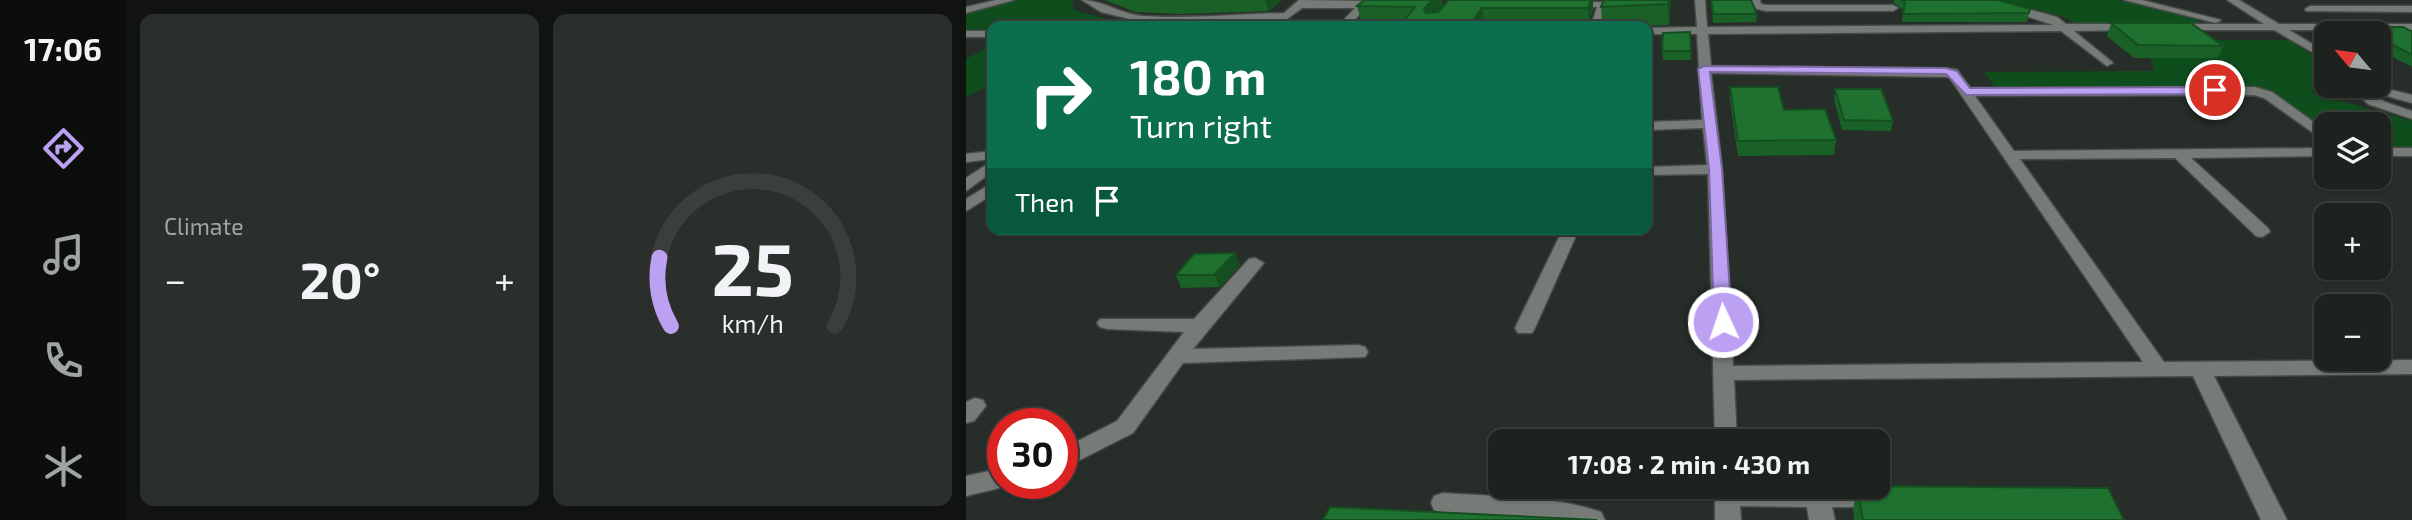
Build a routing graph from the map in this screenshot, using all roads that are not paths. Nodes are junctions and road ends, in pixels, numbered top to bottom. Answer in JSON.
{"nodes":[{"id":1,"x":981,"y":0,"type":"edge"},
{"id":2,"x":1009,"y":0,"type":"edge"},
{"id":3,"x":1087,"y":0,"type":"edge"},
{"id":4,"x":1700,"y":0,"type":"edge"},
{"id":5,"x":1755,"y":0,"type":"edge"},
{"id":6,"x":1983,"y":0,"type":"edge"},
{"id":7,"x":2130,"y":0,"type":"edge"},
{"id":8,"x":2232,"y":0,"type":"edge"},
{"id":9,"x":2404,"y":0,"type":"edge"},
{"id":10,"x":966,"y":3,"type":"edge"},
{"id":11,"x":1302,"y":3,"type":"edge"},
{"id":12,"x":1366,"y":3,"type":"edge"},
{"id":13,"x":1555,"y":4,"type":"edge"},
{"id":14,"x":1603,"y":4,"type":"junction"},
{"id":15,"x":1616,"y":4,"type":"edge"},
{"id":16,"x":2412,"y":4,"type":"edge"},
{"id":17,"x":1325,"y":5,"type":"junction"},
{"id":18,"x":1766,"y":8,"type":"junction"},
{"id":19,"x":1861,"y":8,"type":"junction"},
{"id":20,"x":1893,"y":8,"type":"dead end"},
{"id":21,"x":2311,"y":9,"type":"dead end"},
{"id":22,"x":2412,"y":9,"type":"edge"},
{"id":23,"x":966,"y":10,"type":"edge"},
{"id":24,"x":1287,"y":16,"type":"junction"},
{"id":25,"x":1142,"y":19,"type":"junction"},
{"id":26,"x":1139,"y":21,"type":"edge"},
{"id":27,"x":1348,"y":21,"type":"edge"},
{"id":28,"x":1598,"y":21,"type":"edge"},
{"id":29,"x":2144,"y":27,"type":"edge"},
{"id":30,"x":2157,"y":27,"type":"edge"},
{"id":31,"x":2239,"y":27,"type":"junction"},
{"id":32,"x":2277,"y":27,"type":"junction"},
{"id":33,"x":2412,"y":27,"type":"edge"},
{"id":34,"x":2066,"y":28,"type":"junction"},
{"id":35,"x":1871,"y":29,"type":"junction"},
{"id":36,"x":1701,"y":30,"type":"junction"},
{"id":37,"x":1770,"y":30,"type":"junction"},
{"id":38,"x":1652,"y":31,"type":"edge"},
{"id":39,"x":987,"y":34,"type":"edge"},
{"id":40,"x":968,"y":35,"type":"edge"},
{"id":41,"x":2314,"y":50,"type":"edge"},
{"id":42,"x":2107,"y":63,"type":"dead end"},
{"id":43,"x":1704,"y":69,"type":"junction"},
{"id":44,"x":2391,"y":83,"type":"edge"},
{"id":45,"x":2412,"y":88,"type":"edge"},
{"id":46,"x":1966,"y":92,"type":"junction"},
{"id":47,"x":2391,"y":93,"type":"edge"},
{"id":48,"x":2368,"y":98,"type":"edge"},
{"id":49,"x":2412,"y":99,"type":"edge"},
{"id":50,"x":2412,"y":115,"type":"edge"},
{"id":51,"x":1709,"y":124,"type":"junction"},
{"id":52,"x":1652,"y":126,"type":"edge"},
{"id":53,"x":2314,"y":129,"type":"edge"},
{"id":54,"x":2314,"y":152,"type":"edge"},
{"id":55,"x":2391,"y":152,"type":"edge"},
{"id":56,"x":2412,"y":152,"type":"edge"},
{"id":57,"x":2179,"y":154,"type":"junction"},
{"id":58,"x":2009,"y":155,"type":"junction"},
{"id":59,"x":987,"y":156,"type":"edge"},
{"id":60,"x":966,"y":158,"type":"edge"},
{"id":61,"x":987,"y":169,"type":"edge"},
{"id":62,"x":1715,"y":169,"type":"junction"},
{"id":63,"x":1652,"y":171,"type":"edge"},
{"id":64,"x":966,"y":186,"type":"edge"},
{"id":65,"x":987,"y":191,"type":"edge"},
{"id":66,"x":966,"y":206,"type":"edge"},
{"id":67,"x":2262,"y":232,"type":"dead end"},
{"id":68,"x":1568,"y":235,"type":"edge"},
{"id":69,"x":1255,"y":263,"type":"dead end"},
{"id":70,"x":1107,"y":323,"type":"dead end"},
{"id":71,"x":1199,"y":326,"type":"junction"},
{"id":72,"x":1525,"y":328,"type":"dead end"},
{"id":73,"x":1358,"y":352,"type":"dead end"},
{"id":74,"x":1178,"y":356,"type":"junction"},
{"id":75,"x":2412,"y":367,"type":"edge"},
{"id":76,"x":2200,"y":368,"type":"junction"},
{"id":77,"x":2158,"y":369,"type":"junction"},
{"id":78,"x":1725,"y":373,"type":"junction"},
{"id":79,"x":1726,"y":429,"type":"edge"},
{"id":80,"x":1078,"y":452,"type":"edge"},
{"id":81,"x":987,"y":481,"type":"edge"},
{"id":82,"x":966,"y":486,"type":"edge"},
{"id":83,"x":1900,"y":498,"type":"edge"},
{"id":84,"x":1727,"y":501,"type":"edge"},
{"id":85,"x":1443,"y":503,"type":"dead end"},
{"id":86,"x":1820,"y":509,"type":"edge"},
{"id":87,"x":1592,"y":520,"type":"edge"},
{"id":88,"x":2274,"y":520,"type":"edge"}],
"edges":[{"from":1,"to":10,"type":"street"},
{"from":2,"to":23,"type":"street"},
{"from":3,"to":25,"type":"street"},
{"from":4,"to":36,"type":"street"},
{"from":5,"to":18,"type":"street"},
{"from":6,"to":34,"type":"street"},
{"from":7,"to":31,"type":"street"},
{"from":8,"to":32,"type":"street"},
{"from":9,"to":16,"type":"street"},
{"from":11,"to":17,"type":"street"},
{"from":11,"to":24,"type":"street"},
{"from":12,"to":17,"type":"street"},
{"from":12,"to":27,"type":"street"},
{"from":13,"to":14,"type":"street"},
{"from":14,"to":15,"type":"street"},
{"from":14,"to":28,"type":"street"},
{"from":17,"to":24,"type":"street"},
{"from":18,"to":19,"type":"street"},
{"from":18,"to":37,"type":"street"},
{"from":19,"to":20,"type":"street"},
{"from":19,"to":35,"type":"street"},
{"from":21,"to":22,"type":"street"},
{"from":24,"to":25,"type":"street"},
{"from":25,"to":26,"type":"street"},
{"from":29,"to":34,"type":"street"},
{"from":30,"to":31,"type":"street"},
{"from":31,"to":32,"type":"street"},
{"from":32,"to":33,"type":"street"},
{"from":32,"to":41,"type":"street"},
{"from":34,"to":35,"type":"street"},
{"from":34,"to":42,"type":"street"},
{"from":35,"to":37,"type":"street"},
{"from":36,"to":37,"type":"street"},
{"from":36,"to":38,"type":"street"},
{"from":36,"to":43,"type":"street"},
{"from":39,"to":40,"type":"street"},
{"from":43,"to":46,"type":"street"},
{"from":43,"to":51,"type":"street"},
{"from":44,"to":45,"type":"street"},
{"from":46,"to":53,"type":"street"},
{"from":46,"to":58,"type":"street"},
{"from":47,"to":49,"type":"street"},
{"from":48,"to":50,"type":"street"},
{"from":51,"to":52,"type":"street"},
{"from":51,"to":62,"type":"street"},
{"from":54,"to":57,"type":"street"},
{"from":55,"to":56,"type":"street"},
{"from":57,"to":58,"type":"street"},
{"from":57,"to":67,"type":"street"},
{"from":58,"to":77,"type":"street"},
{"from":59,"to":60,"type":"street"},
{"from":61,"to":64,"type":"street"},
{"from":62,"to":63,"type":"street"},
{"from":62,"to":78,"type":"street"},
{"from":65,"to":66,"type":"street"},
{"from":68,"to":72,"type":"street"},
{"from":69,"to":71,"type":"street"},
{"from":70,"to":71,"type":"street"},
{"from":71,"to":74,"type":"street"},
{"from":73,"to":74,"type":"street"},
{"from":74,"to":80,"type":"street"},
{"from":75,"to":76,"type":"street"},
{"from":76,"to":77,"type":"street"},
{"from":76,"to":88,"type":"street"},
{"from":77,"to":78,"type":"street"},
{"from":78,"to":79,"type":"street"},
{"from":81,"to":82,"type":"street"},
{"from":83,"to":86,"type":"street"},
{"from":84,"to":86,"type":"street"},
{"from":85,"to":87,"type":"street"}]}
